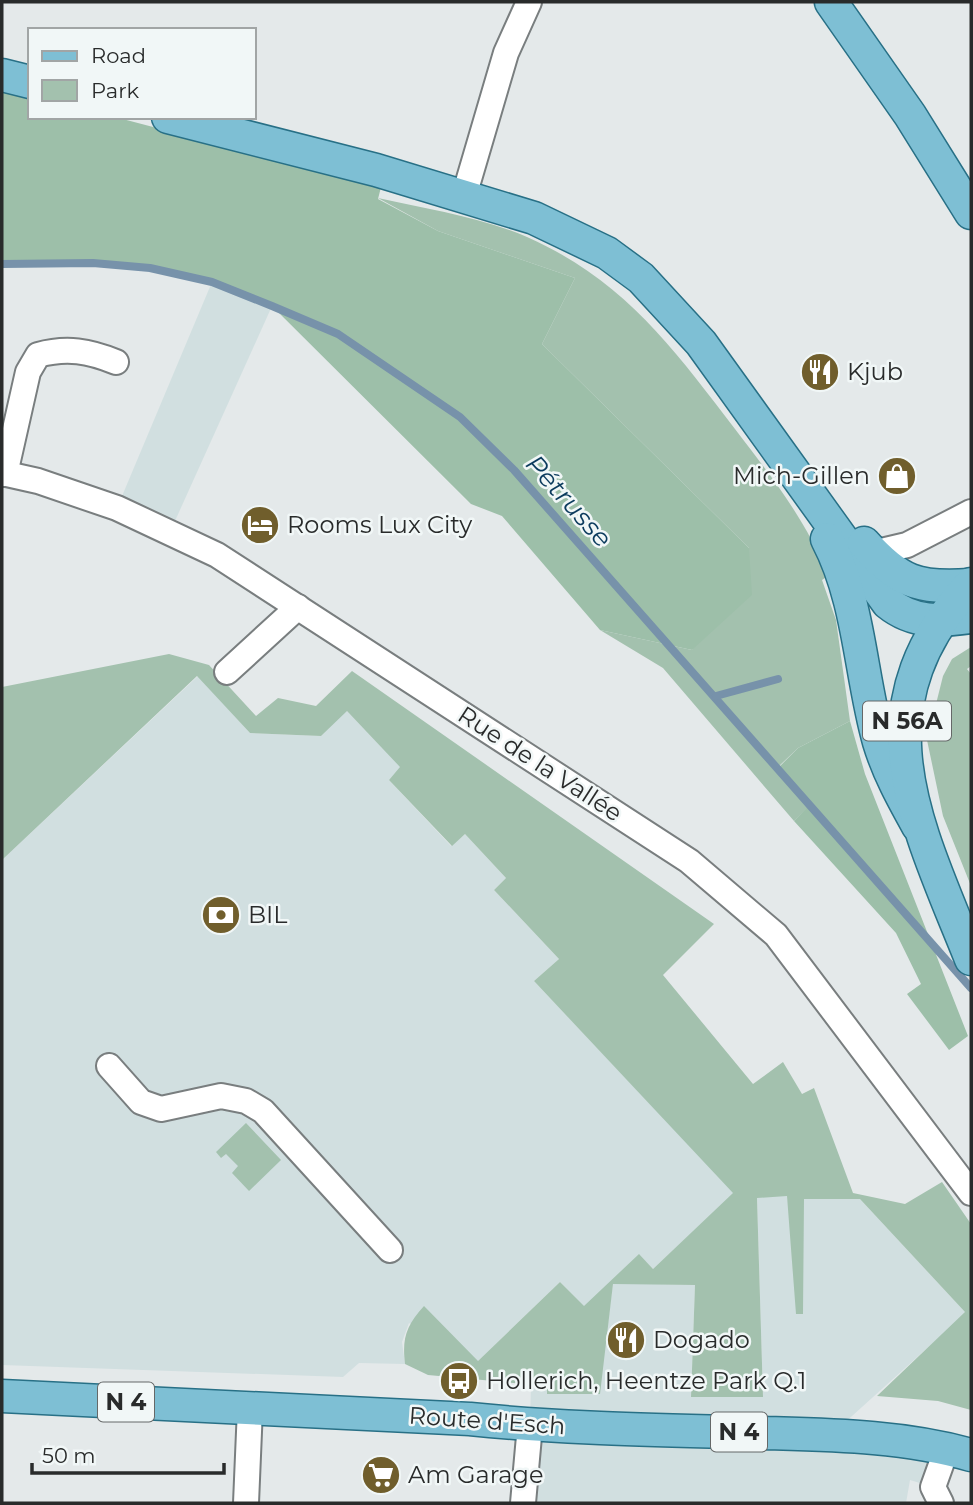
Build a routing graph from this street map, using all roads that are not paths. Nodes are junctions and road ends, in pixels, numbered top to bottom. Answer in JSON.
{"nodes":[{"id":1,"x":529,"y":2,"type":"edge"},
{"id":2,"x":831,"y":2,"type":"edge"},
{"id":3,"x":2,"y":75,"type":"edge"},
{"id":4,"x":28,"y":82,"type":"edge"},
{"id":5,"x":176,"y":119,"type":"edge"},
{"id":6,"x":464,"y":196,"type":"junction"},
{"id":7,"x":971,"y":213,"type":"edge"},
{"id":8,"x":117,"y":362,"type":"dead end"},
{"id":9,"x":776,"y":445,"type":"junction"},
{"id":10,"x":4,"y":474,"type":"edge"},
{"id":11,"x":971,"y":512,"type":"edge"},
{"id":12,"x":873,"y":553,"type":"junction"},
{"id":13,"x":970,"y":585,"type":"edge"},
{"id":14,"x":298,"y":607,"type":"junction"},
{"id":15,"x":971,"y":617,"type":"edge"},
{"id":16,"x":940,"y":621,"type":"junction"},
{"id":17,"x":227,"y":672,"type":"dead end"},
{"id":18,"x":918,"y":826,"type":"junction"},
{"id":19,"x":971,"y":959,"type":"edge"},
{"id":20,"x":109,"y":1066,"type":"dead end"},
{"id":21,"x":971,"y":1193,"type":"edge"},
{"id":22,"x":390,"y":1250,"type":"dead end"},
{"id":23,"x":2,"y":1396,"type":"edge"},
{"id":24,"x":250,"y":1408,"type":"junction"},
{"id":25,"x":530,"y":1425,"type":"junction"},
{"id":26,"x":965,"y":1452,"type":"edge"},
{"id":27,"x":246,"y":1503,"type":"edge"},
{"id":28,"x":523,"y":1503,"type":"edge"},
{"id":29,"x":941,"y":1503,"type":"edge"}],
"edges":[{"from":1,"to":6,"type":"street"},
{"from":2,"to":7,"type":"main road"},
{"from":3,"to":4,"type":"main road"},
{"from":5,"to":6,"type":"main road"},
{"from":6,"to":9,"type":"main road"},
{"from":8,"to":10,"type":"street"},
{"from":9,"to":12,"type":"main road"},
{"from":9,"to":16,"type":"main road"},
{"from":9,"to":18,"type":"main road"},
{"from":10,"to":14,"type":"street","name":"Rue de la Vallée"},
{"from":11,"to":12,"type":"street"},
{"from":12,"to":13,"type":"main road"},
{"from":13,"to":16,"type":"main road","number":"N 56A"},
{"from":14,"to":17,"type":"street"},
{"from":14,"to":21,"type":"street","name":"Rue de la Vallée"},
{"from":15,"to":16,"type":"main road"},
{"from":16,"to":18,"type":"main road","number":"N 56A"},
{"from":18,"to":19,"type":"main road","number":"N 56A"},
{"from":20,"to":22,"type":"street"},
{"from":23,"to":24,"type":"main road","name":"Route d'Esch","number":"N 4"},
{"from":24,"to":25,"type":"main road","name":"Route d'Esch","number":"N 4"},
{"from":24,"to":27,"type":"street"},
{"from":25,"to":26,"type":"main road","name":"Route d'Esch","number":"N 4"},
{"from":25,"to":28,"type":"street"},
{"from":26,"to":29,"type":"street"}]}
